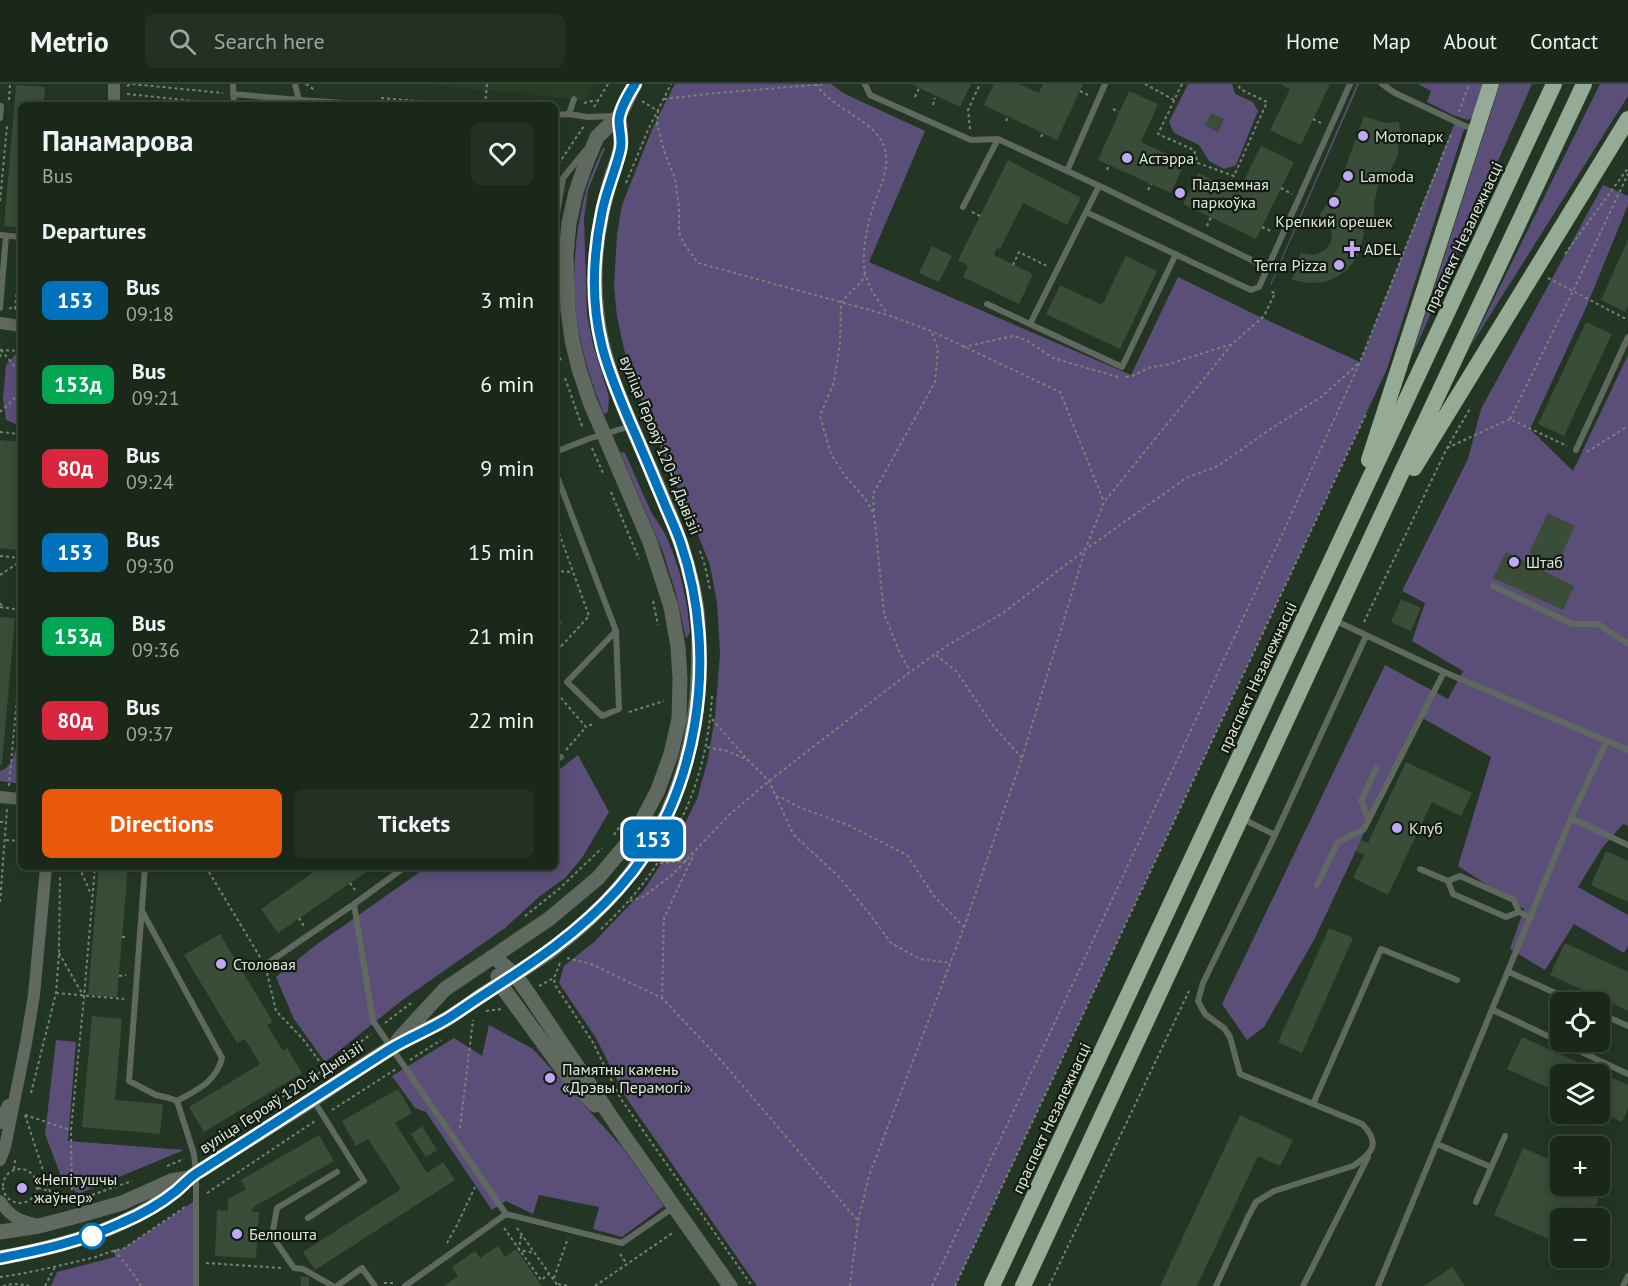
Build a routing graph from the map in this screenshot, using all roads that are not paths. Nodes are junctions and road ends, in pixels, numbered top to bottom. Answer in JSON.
{"nodes":[{"id":1,"x":295,"y":84,"type":"edge"},
{"id":2,"x":635,"y":84,"type":"edge"},
{"id":3,"x":865,"y":84,"type":"edge"},
{"id":4,"x":1105,"y":84,"type":"edge"},
{"id":5,"x":1350,"y":84,"type":"edge"},
{"id":6,"x":1382,"y":84,"type":"edge"},
{"id":7,"x":1491,"y":84,"type":"edge"},
{"id":8,"x":1554,"y":84,"type":"edge"},
{"id":9,"x":1584,"y":84,"type":"edge"},
{"id":10,"x":233,"y":88,"type":"edge"},
{"id":11,"x":574,"y":99,"type":"dead end"},
{"id":12,"x":300,"y":100,"type":"junction"},
{"id":13,"x":329,"y":102,"type":"edge"},
{"id":14,"x":5,"y":106,"type":"edge"},
{"id":15,"x":569,"y":114,"type":"junction"},
{"id":16,"x":558,"y":115,"type":"edge"},
{"id":17,"x":619,"y":116,"type":"junction"},
{"id":18,"x":4,"y":118,"type":"edge"},
{"id":19,"x":1628,"y":119,"type":"edge"},
{"id":20,"x":1477,"y":130,"type":"junction"},
{"id":21,"x":597,"y":137,"type":"junction"},
{"id":22,"x":998,"y":139,"type":"junction"},
{"id":23,"x":1067,"y":171,"type":"junction"},
{"id":24,"x":1099,"y":186,"type":"junction"},
{"id":25,"x":558,"y":207,"type":"edge"},
{"id":26,"x":963,"y":207,"type":"dead end"},
{"id":27,"x":1086,"y":212,"type":"junction"},
{"id":28,"x":3,"y":235,"type":"edge"},
{"id":29,"x":18,"y":237,"type":"edge"},
{"id":30,"x":1176,"y":254,"type":"junction"},
{"id":31,"x":2,"y":260,"type":"edge"},
{"id":32,"x":1268,"y":268,"type":"junction"},
{"id":33,"x":558,"y":283,"type":"edge"},
{"id":34,"x":987,"y":304,"type":"dead end"},
{"id":35,"x":0,"y":308,"type":"edge"},
{"id":36,"x":568,"y":310,"type":"junction"},
{"id":37,"x":0,"y":323,"type":"edge"},
{"id":38,"x":1030,"y":324,"type":"junction"},
{"id":39,"x":18,"y":326,"type":"edge"},
{"id":40,"x":1628,"y":337,"type":"edge"},
{"id":41,"x":632,"y":426,"type":"junction"},
{"id":42,"x":603,"y":434,"type":"junction"},
{"id":43,"x":1576,"y":450,"type":"road end"},
{"id":44,"x":558,"y":451,"type":"edge"},
{"id":45,"x":558,"y":479,"type":"edge"},
{"id":46,"x":1349,"y":522,"type":"junction"},
{"id":47,"x":1375,"y":530,"type":"junction"},
{"id":48,"x":1493,"y":586,"type":"dead end"},
{"id":49,"x":1333,"y":620,"type":"junction"},
{"id":50,"x":616,"y":631,"type":"junction"},
{"id":51,"x":1366,"y":636,"type":"junction"},
{"id":52,"x":1628,"y":644,"type":"edge"},
{"id":53,"x":1444,"y":672,"type":"junction"},
{"id":54,"x":1607,"y":740,"type":"junction"},
{"id":55,"x":1628,"y":750,"type":"edge"},
{"id":56,"x":1376,"y":768,"type":"dead end"},
{"id":57,"x":1240,"y":818,"type":"junction"},
{"id":58,"x":1369,"y":819,"type":"junction"},
{"id":59,"x":1571,"y":819,"type":"junction"},
{"id":60,"x":1275,"y":835,"type":"junction"},
{"id":61,"x":1628,"y":845,"type":"edge"},
{"id":62,"x":1420,"y":869,"type":"dead end"},
{"id":63,"x":46,"y":870,"type":"edge"},
{"id":64,"x":146,"y":870,"type":"edge"},
{"id":65,"x":401,"y":870,"type":"edge"},
{"id":66,"x":1448,"y":881,"type":"junction"},
{"id":67,"x":1317,"y":885,"type":"dead end"},
{"id":68,"x":354,"y":904,"type":"junction"},
{"id":69,"x":142,"y":910,"type":"junction"},
{"id":70,"x":1519,"y":912,"type":"junction"},
{"id":71,"x":1531,"y":918,"type":"junction"},
{"id":72,"x":494,"y":957,"type":"junction"},
{"id":73,"x":265,"y":965,"type":"dead end"},
{"id":74,"x":1509,"y":972,"type":"junction"},
{"id":75,"x":515,"y":975,"type":"junction"},
{"id":76,"x":1457,"y":980,"type":"dead end"},
{"id":77,"x":500,"y":984,"type":"junction"},
{"id":78,"x":1553,"y":992,"type":"edge"},
{"id":79,"x":1493,"y":1010,"type":"junction"},
{"id":80,"x":1610,"y":1018,"type":"edge"},
{"id":81,"x":1628,"y":1026,"type":"edge"},
{"id":82,"x":392,"y":1047,"type":"junction"},
{"id":83,"x":1628,"y":1074,"type":"edge"},
{"id":84,"x":17,"y":1082,"type":"junction"},
{"id":85,"x":313,"y":1100,"type":"junction"},
{"id":86,"x":177,"y":1101,"type":"junction"},
{"id":87,"x":1313,"y":1104,"type":"junction"},
{"id":88,"x":0,"y":1123,"type":"edge"},
{"id":89,"x":622,"y":1132,"type":"junction"},
{"id":90,"x":1505,"y":1136,"type":"dead end"},
{"id":91,"x":1437,"y":1144,"type":"junction"},
{"id":92,"x":1371,"y":1151,"type":"junction"},
{"id":93,"x":0,"y":1160,"type":"edge"},
{"id":94,"x":1491,"y":1167,"type":"junction"},
{"id":95,"x":337,"y":1172,"type":"dead end"},
{"id":96,"x":192,"y":1176,"type":"junction"},
{"id":97,"x":0,"y":1201,"type":"edge"},
{"id":98,"x":1476,"y":1202,"type":"dead end"},
{"id":99,"x":674,"y":1206,"type":"junction"},
{"id":100,"x":506,"y":1214,"type":"junction"},
{"id":101,"x":308,"y":1218,"type":"dead end"},
{"id":102,"x":39,"y":1226,"type":"junction"},
{"id":103,"x":0,"y":1232,"type":"edge"},
{"id":104,"x":0,"y":1258,"type":"edge"},
{"id":105,"x":1628,"y":1276,"type":"edge"},
{"id":106,"x":374,"y":1284,"type":"edge"},
{"id":107,"x":407,"y":1285,"type":"edge"},
{"id":108,"x":196,"y":1286,"type":"edge"},
{"id":109,"x":335,"y":1286,"type":"edge"},
{"id":110,"x":730,"y":1286,"type":"edge"},
{"id":111,"x":992,"y":1286,"type":"edge"},
{"id":112,"x":1023,"y":1286,"type":"edge"},
{"id":113,"x":1216,"y":1286,"type":"edge"},
{"id":114,"x":1304,"y":1286,"type":"edge"},
{"id":115,"x":1378,"y":1286,"type":"edge"},
{"id":116,"x":1623,"y":1286,"type":"edge"}],
"edges":[{"from":1,"to":12,"type":"lane"},
{"from":2,"to":17,"type":"street","name":"вуліца Герояў 120-й Дывізіі"},
{"from":3,"to":22,"type":"lane"},
{"from":4,"to":23,"type":"lane"},
{"from":5,"to":32,"type":"lane"},
{"from":6,"to":20,"type":"lane"},
{"from":7,"to":20,"type":"highway"},
{"from":8,"to":46,"type":"highway","name":"праспект Незалежнасці"},
{"from":9,"to":47,"type":"highway"},
{"from":10,"to":12,"type":"lane"},
{"from":11,"to":15,"type":"lane"},
{"from":12,"to":13,"type":"lane"},
{"from":14,"to":18,"type":"lane"},
{"from":15,"to":16,"type":"lane"},
{"from":15,"to":17,"type":"lane"},
{"from":17,"to":21,"type":"street","name":"вуліца Герояў 120-й Дывізіі"},
{"from":17,"to":41,"type":"street","name":"вуліца Герояў 120-й Дывізіі"},
{"from":19,"to":47,"type":"highway"},
{"from":20,"to":46,"type":"highway"},
{"from":21,"to":25,"type":"lane"},
{"from":21,"to":36,"type":"street","name":"вуліца Герояў 120-й Дывізіі"},
{"from":22,"to":23,"type":"lane"},
{"from":22,"to":26,"type":"lane"},
{"from":23,"to":24,"type":"lane"},
{"from":24,"to":27,"type":"lane"},
{"from":24,"to":32,"type":"lane"},
{"from":27,"to":30,"type":"lane"},
{"from":27,"to":38,"type":"lane"},
{"from":28,"to":29,"type":"lane"},
{"from":28,"to":31,"type":"lane"},
{"from":30,"to":32,"type":"lane"},
{"from":30,"to":38,"type":"lane"},
{"from":31,"to":35,"type":"lane"},
{"from":33,"to":36,"type":"lane"},
{"from":34,"to":38,"type":"lane"},
{"from":36,"to":42,"type":"street","name":"вуліца Герояў 120-й Дывізіі"},
{"from":37,"to":39,"type":"street"},
{"from":40,"to":43,"type":"lane"},
{"from":41,"to":42,"type":"lane"},
{"from":41,"to":75,"type":"street","name":"вуліца Герояў 120-й Дывізіі"},
{"from":42,"to":44,"type":"lane"},
{"from":42,"to":72,"type":"street","name":"вуліца Герояў 120-й Дывізіі"},
{"from":45,"to":50,"type":"lane"},
{"from":46,"to":111,"type":"highway","name":"праспект Незалежнасці"},
{"from":47,"to":49,"type":"highway"},
{"from":48,"to":52,"type":"lane"},
{"from":49,"to":51,"type":"lane"},
{"from":49,"to":57,"type":"highway"},
{"from":50,"to":50,"type":"lane"},
{"from":51,"to":53,"type":"lane"},
{"from":51,"to":60,"type":"lane"},
{"from":53,"to":54,"type":"lane"},
{"from":53,"to":58,"type":"lane"},
{"from":54,"to":55,"type":"lane"},
{"from":54,"to":59,"type":"lane"},
{"from":56,"to":58,"type":"lane"},
{"from":57,"to":60,"type":"lane"},
{"from":57,"to":112,"type":"highway"},
{"from":58,"to":67,"type":"lane"},
{"from":59,"to":61,"type":"lane"},
{"from":59,"to":71,"type":"lane"},
{"from":60,"to":87,"type":"lane"},
{"from":62,"to":66,"type":"lane"},
{"from":63,"to":84,"type":"street"},
{"from":64,"to":69,"type":"lane"},
{"from":65,"to":68,"type":"lane"},
{"from":66,"to":70,"type":"lane"},
{"from":66,"to":70,"type":"lane"},
{"from":68,"to":73,"type":"lane"},
{"from":68,"to":82,"type":"lane"},
{"from":69,"to":86,"type":"lane"},
{"from":69,"to":86,"type":"lane"},
{"from":70,"to":71,"type":"lane"},
{"from":71,"to":74,"type":"lane"},
{"from":72,"to":75,"type":"street"},
{"from":72,"to":77,"type":"street"},
{"from":72,"to":82,"type":"street","name":"вуліца Герояў 120-й Дывізіі"},
{"from":74,"to":78,"type":"lane"},
{"from":74,"to":79,"type":"lane"},
{"from":75,"to":77,"type":"street","name":"вуліца Герояў 120-й Дывізіі"},
{"from":75,"to":89,"type":"street"},
{"from":76,"to":87,"type":"lane"},
{"from":77,"to":82,"type":"street","name":"вуліца Герояў 120-й Дывізіі"},
{"from":77,"to":89,"type":"street"},
{"from":79,"to":83,"type":"lane"},
{"from":79,"to":91,"type":"lane"},
{"from":80,"to":81,"type":"lane"},
{"from":82,"to":85,"type":"street","name":"вуліца Герояў 120-й Дывізіі"},
{"from":82,"to":100,"type":"lane"},
{"from":84,"to":88,"type":"street"},
{"from":84,"to":93,"type":"street"},
{"from":85,"to":96,"type":"street","name":"вуліца Герояў 120-й Дывізіі"},
{"from":85,"to":101,"type":"lane"},
{"from":86,"to":96,"type":"lane"},
{"from":87,"to":92,"type":"lane"},
{"from":89,"to":99,"type":"street"},
{"from":90,"to":94,"type":"lane"},
{"from":91,"to":94,"type":"lane"},
{"from":91,"to":115,"type":"lane"},
{"from":92,"to":113,"type":"lane"},
{"from":92,"to":114,"type":"lane"},
{"from":94,"to":98,"type":"lane"},
{"from":95,"to":109,"type":"lane"},
{"from":96,"to":102,"type":"street","name":"вуліца Герояў 120-й Дывізіі"},
{"from":96,"to":104,"type":"street","name":"вуліца Герояў 120-й Дывізіі"},
{"from":96,"to":108,"type":"lane"},
{"from":97,"to":102,"type":"street"},
{"from":99,"to":100,"type":"lane"},
{"from":99,"to":110,"type":"street"},
{"from":100,"to":107,"type":"lane"},
{"from":102,"to":103,"type":"street","name":"вуліца Герояў 120-й Дывізіі"},
{"from":105,"to":116,"type":"lane"},
{"from":106,"to":109,"type":"lane"}]}
